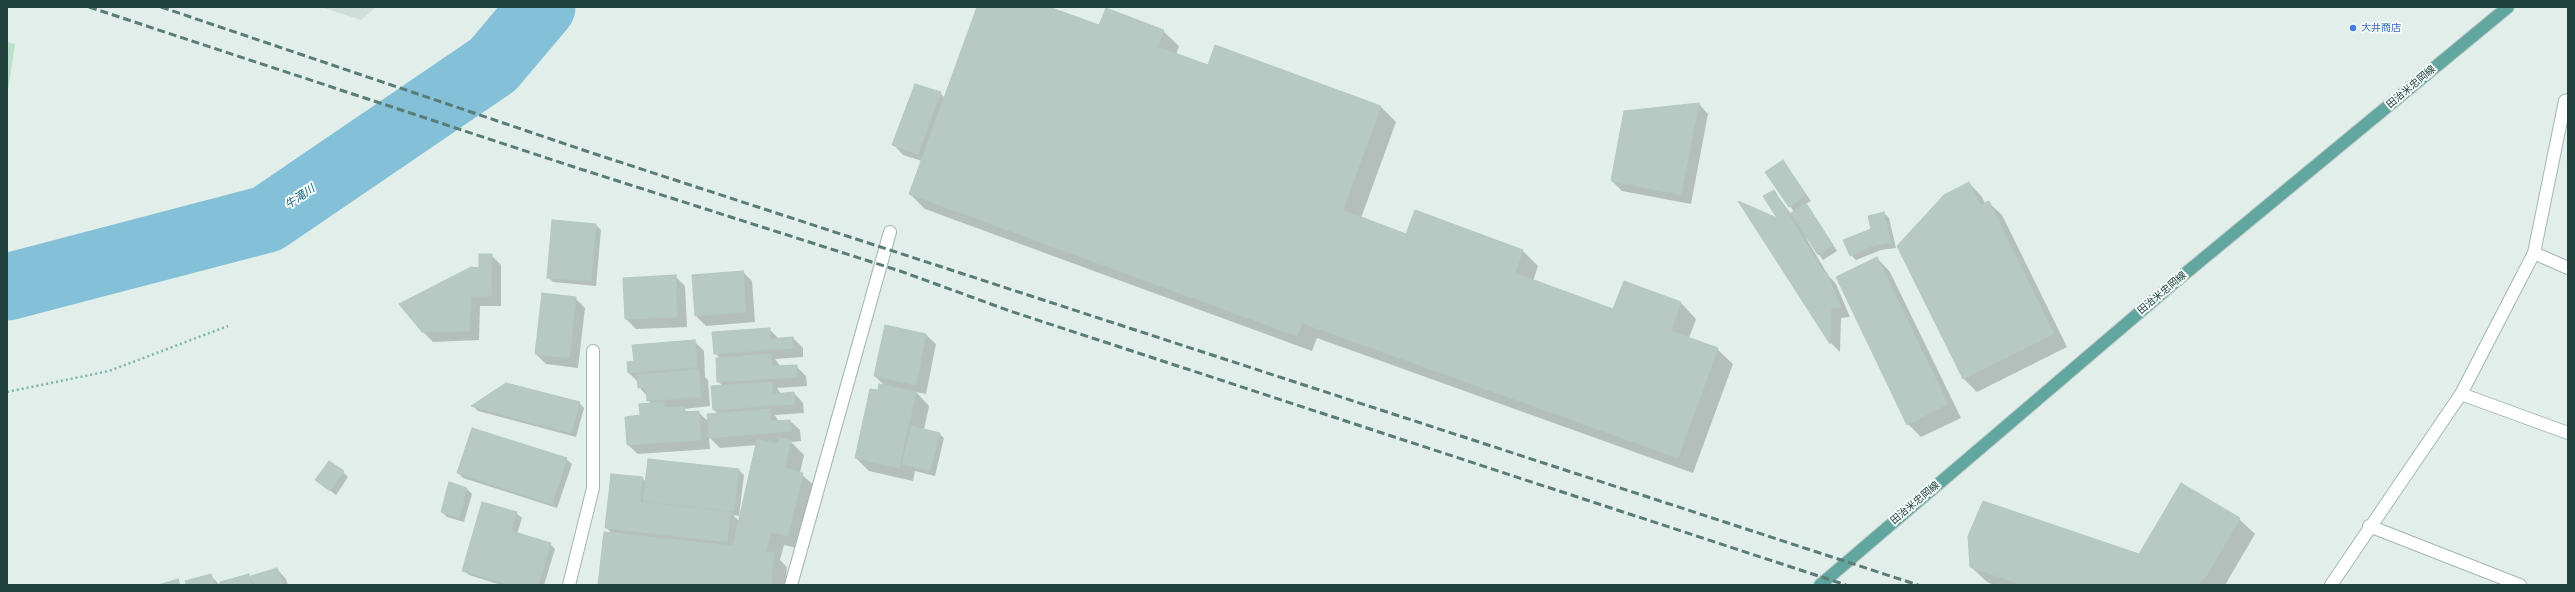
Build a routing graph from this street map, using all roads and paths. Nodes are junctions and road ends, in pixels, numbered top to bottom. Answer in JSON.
{"nodes":[{"id":1,"x":2508,"y":7,"type":"edge"},
{"id":2,"x":2568,"y":100,"type":"edge"},
{"id":3,"x":890,"y":232,"type":"dead end"},
{"id":4,"x":2534,"y":254,"type":"junction"},
{"id":5,"x":2568,"y":268,"type":"edge"},
{"id":6,"x":228,"y":326,"type":"dead end"},
{"id":7,"x":592,"y":351,"type":"dead end"},
{"id":8,"x":7,"y":392,"type":"edge"},
{"id":9,"x":2462,"y":394,"type":"junction"},
{"id":10,"x":2568,"y":433,"type":"edge"},
{"id":11,"x":2369,"y":526,"type":"junction"},
{"id":12,"x":569,"y":585,"type":"edge"},
{"id":13,"x":791,"y":585,"type":"edge"},
{"id":14,"x":1820,"y":585,"type":"edge"},
{"id":15,"x":2331,"y":585,"type":"edge"},
{"id":16,"x":2520,"y":585,"type":"edge"}],
"edges":[{"from":1,"to":14,"type":"main road","name":"田治米忠岡線"},
{"from":2,"to":4,"type":"street"},
{"from":3,"to":13,"type":"street"},
{"from":4,"to":5,"type":"street"},
{"from":4,"to":9,"type":"street"},
{"from":6,"to":8,"type":"path"},
{"from":7,"to":12,"type":"street"},
{"from":9,"to":10,"type":"street"},
{"from":9,"to":11,"type":"street"},
{"from":11,"to":15,"type":"street"},
{"from":11,"to":16,"type":"street"}]}
